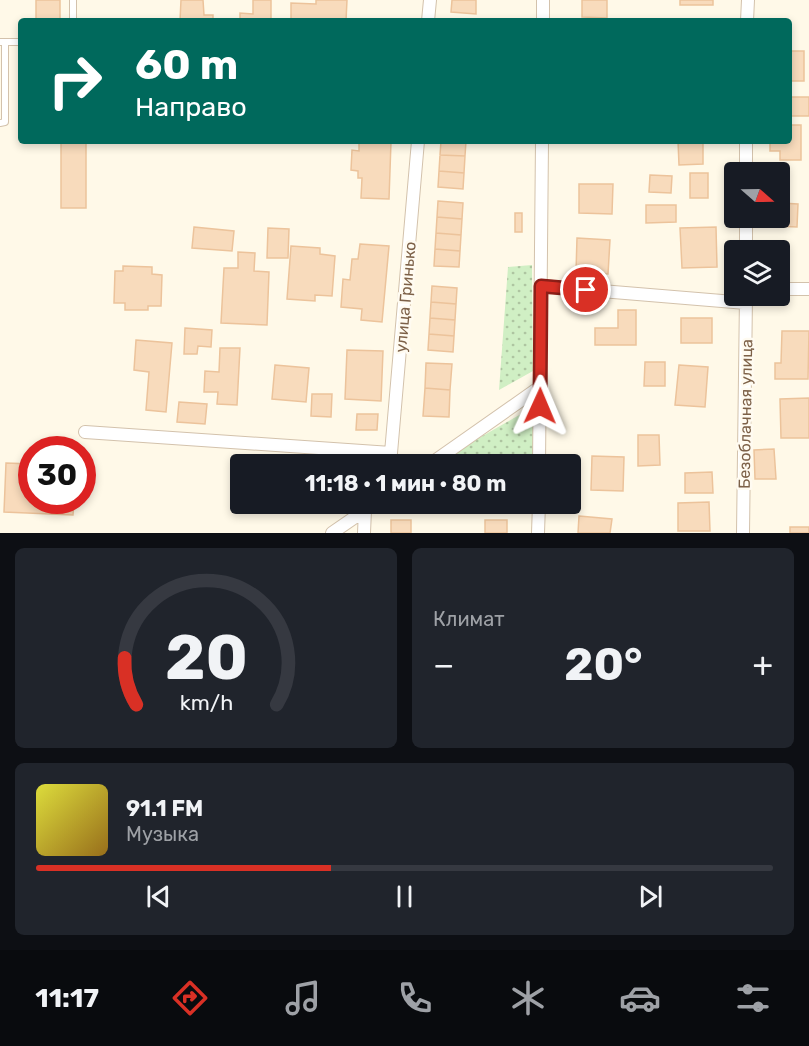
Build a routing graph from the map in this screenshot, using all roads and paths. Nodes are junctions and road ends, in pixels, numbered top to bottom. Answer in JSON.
{"nodes":[{"id":1,"x":74,"y":0,"type":"edge"},
{"id":2,"x":430,"y":0,"type":"edge"},
{"id":3,"x":543,"y":0,"type":"edge"},
{"id":4,"x":748,"y":0,"type":"edge"},
{"id":5,"x":73,"y":18,"type":"edge"},
{"id":6,"x":428,"y":18,"type":"edge"},
{"id":7,"x":543,"y":18,"type":"edge"},
{"id":8,"x":747,"y":18,"type":"edge"},
{"id":9,"x":2,"y":42,"type":"edge"},
{"id":10,"x":18,"y":42,"type":"edge"},
{"id":11,"x":0,"y":123,"type":"edge"},
{"id":12,"x":418,"y":144,"type":"edge"},
{"id":13,"x":542,"y":144,"type":"edge"},
{"id":14,"x":746,"y":144,"type":"edge"},
{"id":15,"x":746,"y":162,"type":"edge"},
{"id":16,"x":541,"y":286,"type":"junction"},
{"id":17,"x":790,"y":288,"type":"edge"},
{"id":18,"x":809,"y":289,"type":"edge"},
{"id":19,"x":724,"y":298,"type":"edge"},
{"id":20,"x":746,"y":306,"type":"edge"},
{"id":21,"x":540,"y":387,"type":"junction"},
{"id":22,"x":85,"y":432,"type":"dead end"},
{"id":23,"x":445,"y":454,"type":"edge"},
{"id":24,"x":539,"y":454,"type":"edge"},
{"id":25,"x":359,"y":514,"type":"edge"},
{"id":26,"x":368,"y":514,"type":"edge"},
{"id":27,"x":539,"y":514,"type":"edge"},
{"id":28,"x":332,"y":533,"type":"edge"},
{"id":29,"x":364,"y":533,"type":"edge"},
{"id":30,"x":538,"y":533,"type":"edge"},
{"id":31,"x":743,"y":533,"type":"edge"}],
"edges":[{"from":1,"to":5,"type":"lane"},
{"from":2,"to":6,"type":"street"},
{"from":3,"to":7,"type":"street"},
{"from":4,"to":8,"type":"street"},
{"from":9,"to":10,"type":"lane"},
{"from":9,"to":11,"type":"lane"},
{"from":12,"to":22,"type":"street","name":"улица Гринько"},
{"from":13,"to":16,"type":"street"},
{"from":14,"to":15,"type":"street"},
{"from":16,"to":19,"type":"street"},
{"from":16,"to":21,"type":"street"},
{"from":17,"to":18,"type":"street"},
{"from":20,"to":31,"type":"street","name":"Безоблачная улица"},
{"from":21,"to":23,"type":"street"},
{"from":21,"to":24,"type":"street"},
{"from":25,"to":28,"type":"street"},
{"from":26,"to":29,"type":"street"},
{"from":27,"to":30,"type":"street"}]}
